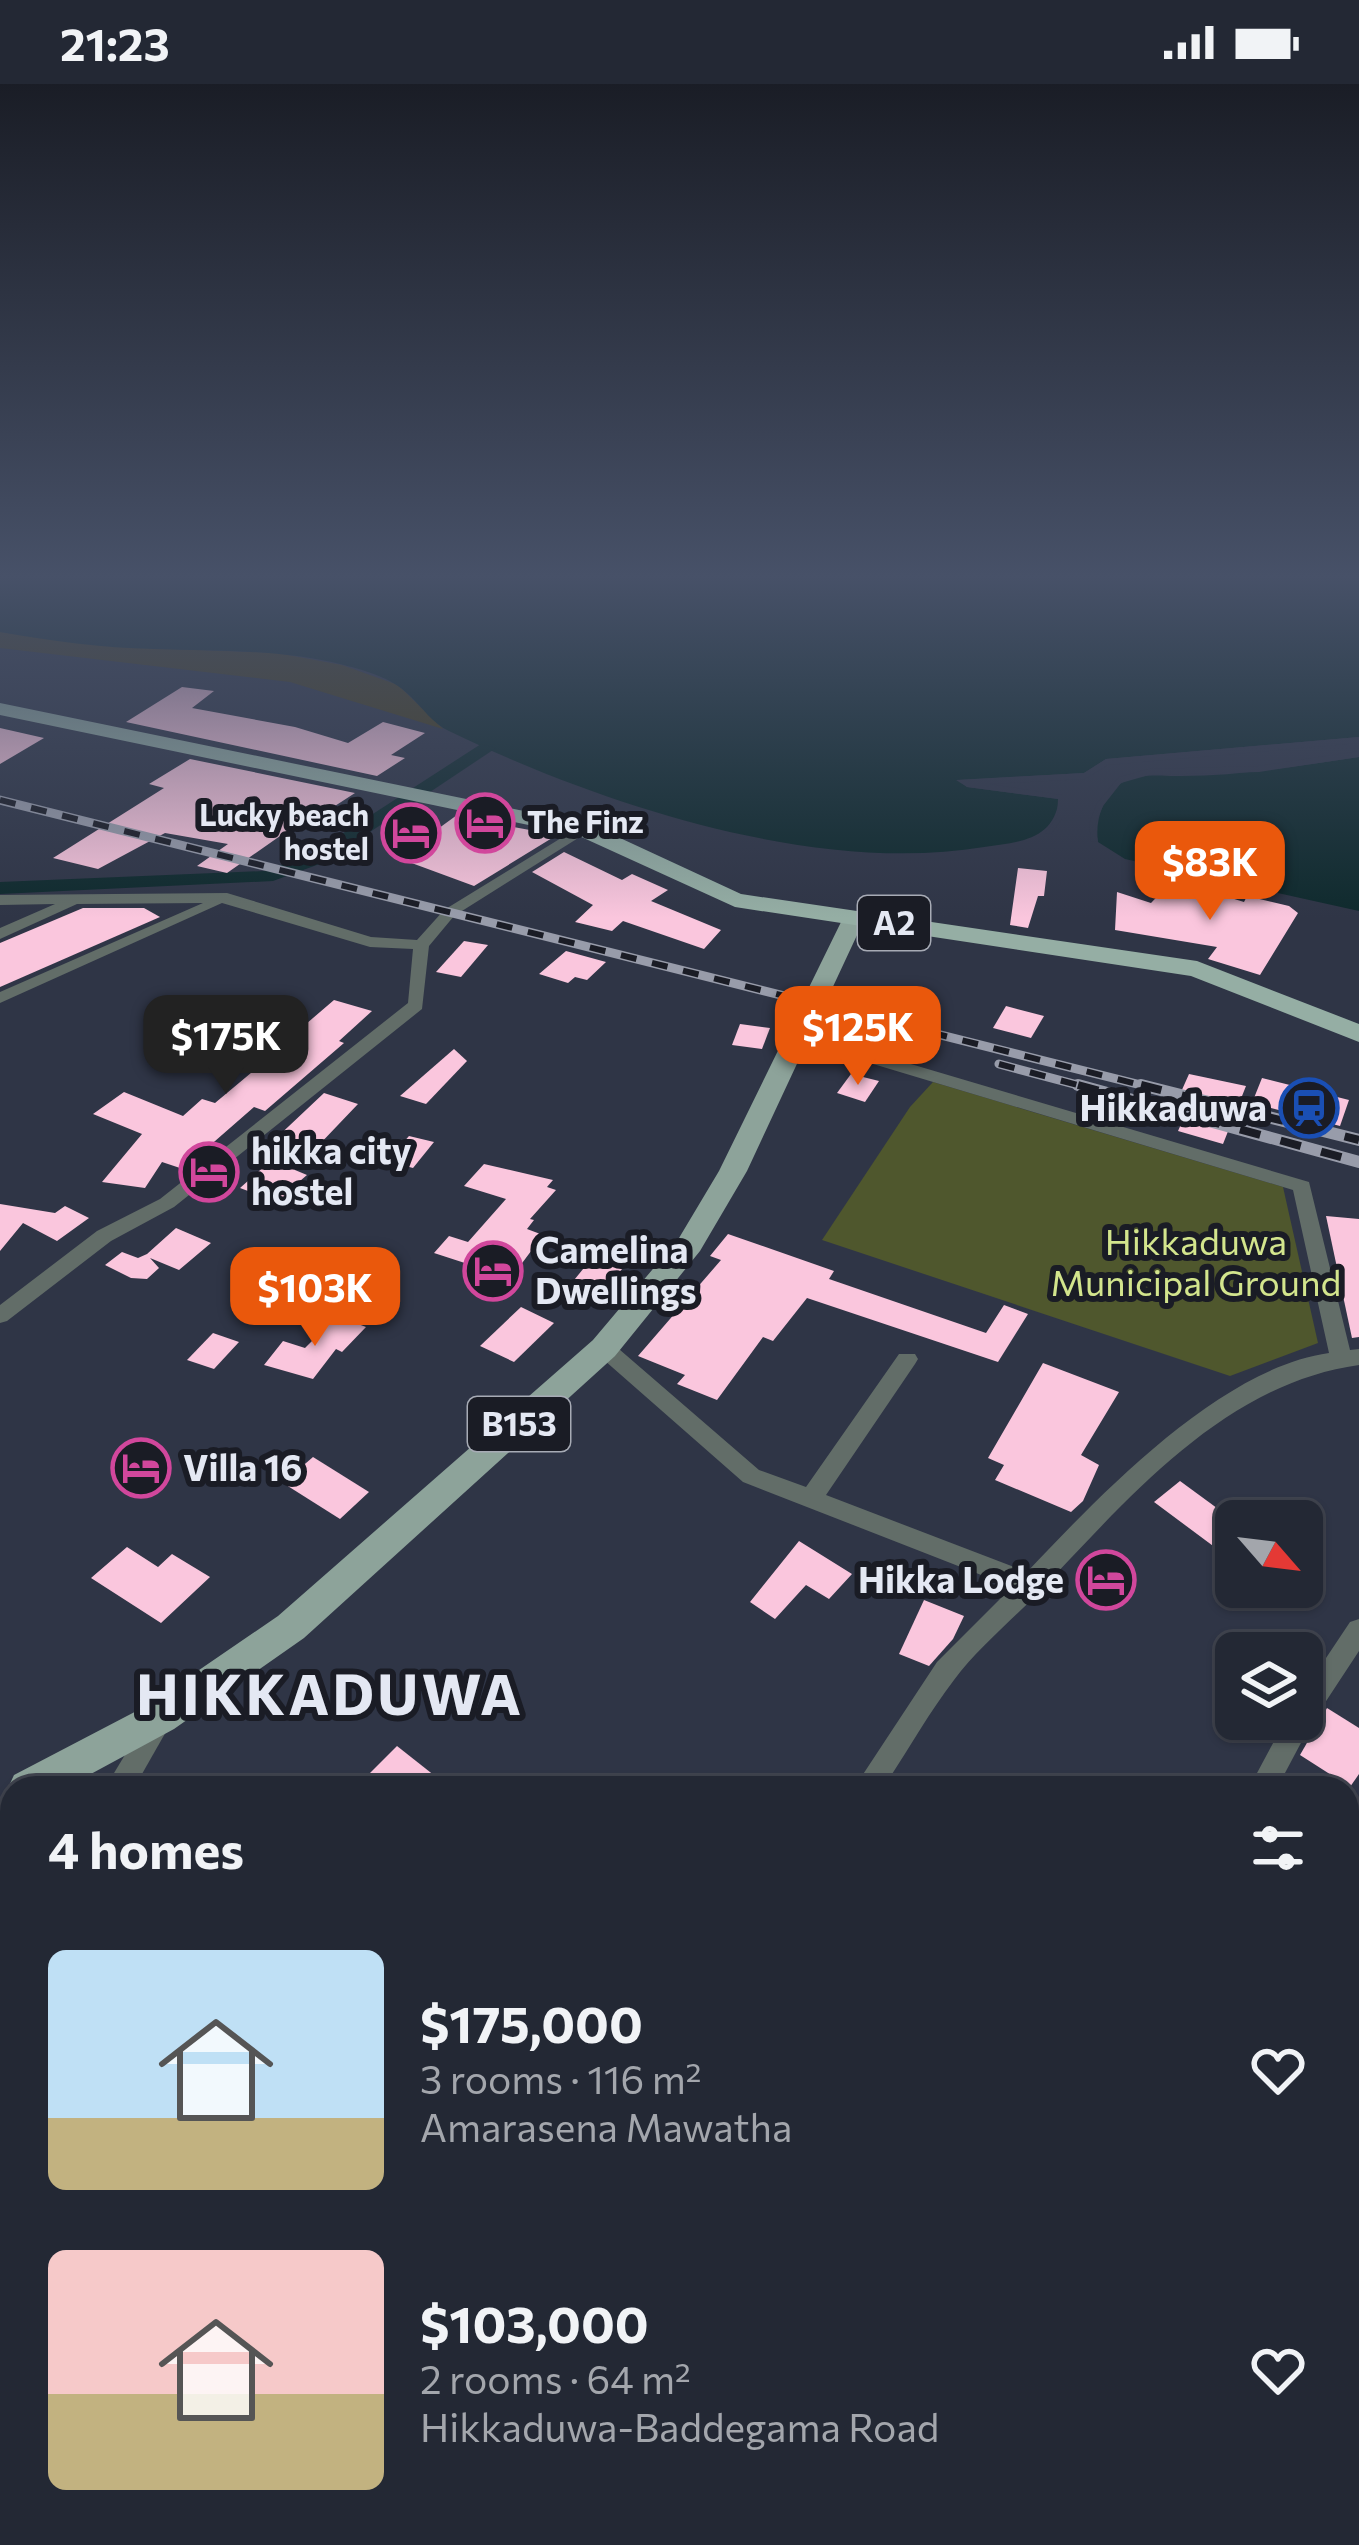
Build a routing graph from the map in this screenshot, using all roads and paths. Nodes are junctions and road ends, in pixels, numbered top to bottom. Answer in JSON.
{"nodes":[{"id":1,"x":0,"y":709,"type":"edge"},
{"id":2,"x":584,"y":830,"type":"junction"},
{"id":3,"x":81,"y":898,"type":"junction"},
{"id":4,"x":227,"y":898,"type":"junction"},
{"id":5,"x":0,"y":900,"type":"edge"},
{"id":6,"x":854,"y":918,"type":"junction"},
{"id":7,"x":0,"y":934,"type":"edge"},
{"id":8,"x":421,"y":945,"type":"junction"},
{"id":9,"x":0,"y":998,"type":"edge"},
{"id":10,"x":1359,"y":1034,"type":"edge"},
{"id":11,"x":796,"y":1035,"type":"junction"},
{"id":12,"x":0,"y":1316,"type":"edge"},
{"id":13,"x":604,"y":1348,"type":"junction"},
{"id":14,"x":1350,"y":1357,"type":"edge"},
{"id":15,"x":907,"y":1359,"type":"dead end"},
{"id":16,"x":809,"y":1501,"type":"junction"},
{"id":17,"x":1030,"y":1584,"type":"junction"},
{"id":18,"x":1359,"y":1630,"type":"edge"},
{"id":19,"x":1323,"y":1685,"type":"edge"},
{"id":20,"x":161,"y":1717,"type":"junction"},
{"id":21,"x":1289,"y":1740,"type":"edge"},
{"id":22,"x":50,"y":1776,"type":"edge"},
{"id":23,"x":125,"y":1776,"type":"edge"},
{"id":24,"x":876,"y":1776,"type":"edge"},
{"id":25,"x":1270,"y":1776,"type":"edge"}],
"edges":[{"from":1,"to":2,"type":"highway","number":"A2"},
{"from":2,"to":6,"type":"highway","number":"A2"},
{"from":2,"to":8,"type":"street"},
{"from":3,"to":4,"type":"street"},
{"from":3,"to":5,"type":"street"},
{"from":3,"to":7,"type":"street"},
{"from":4,"to":8,"type":"street"},
{"from":4,"to":9,"type":"street"},
{"from":6,"to":10,"type":"highway","number":"A2"},
{"from":6,"to":11,"type":"main road","number":"B153"},
{"from":8,"to":12,"type":"street"},
{"from":11,"to":13,"type":"main road","number":"B153"},
{"from":11,"to":14,"type":"street"},
{"from":13,"to":16,"type":"street"},
{"from":13,"to":20,"type":"main road","number":"B153"},
{"from":14,"to":17,"type":"street"},
{"from":15,"to":16,"type":"street"},
{"from":16,"to":17,"type":"street"},
{"from":17,"to":24,"type":"street"},
{"from":18,"to":19,"type":"street"},
{"from":20,"to":22,"type":"main road","number":"B153"},
{"from":20,"to":23,"type":"street"},
{"from":21,"to":25,"type":"street"}]}
